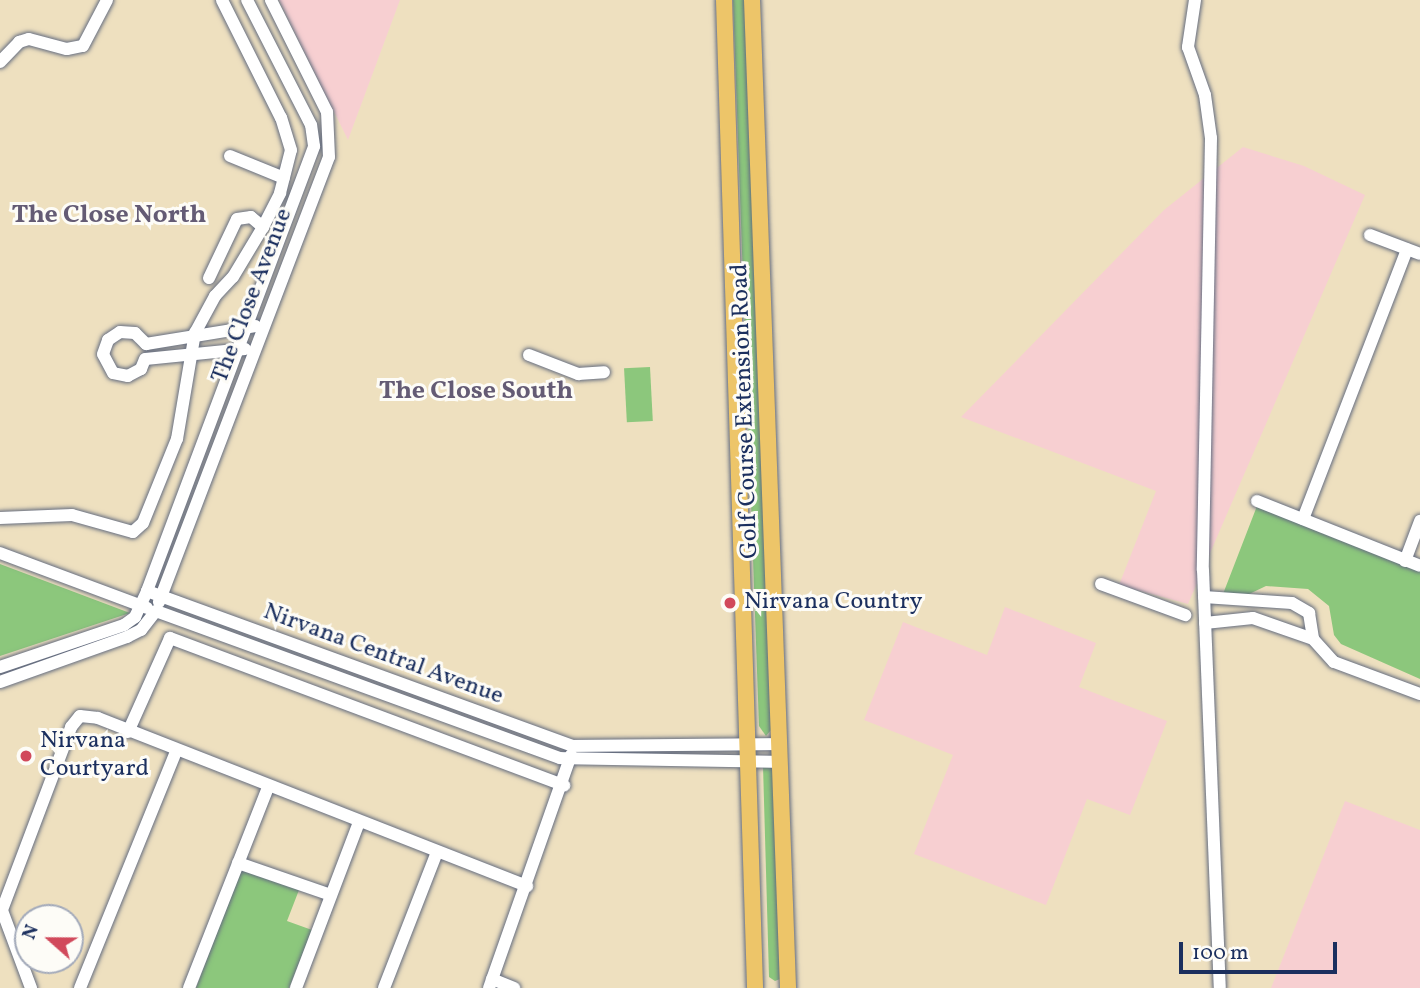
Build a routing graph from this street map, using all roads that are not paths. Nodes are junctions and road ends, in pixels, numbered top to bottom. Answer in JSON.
{"nodes":[{"id":1,"x":107,"y":0,"type":"edge"},
{"id":2,"x":222,"y":0,"type":"edge"},
{"id":3,"x":247,"y":0,"type":"edge"},
{"id":4,"x":271,"y":0,"type":"edge"},
{"id":5,"x":724,"y":0,"type":"edge"},
{"id":6,"x":752,"y":0,"type":"edge"},
{"id":7,"x":1195,"y":0,"type":"edge"},
{"id":8,"x":0,"y":62,"type":"edge"},
{"id":9,"x":331,"y":144,"type":"junction"},
{"id":10,"x":314,"y":146,"type":"junction"},
{"id":11,"x":230,"y":156,"type":"dead end"},
{"id":12,"x":284,"y":178,"type":"junction"},
{"id":13,"x":299,"y":195,"type":"junction"},
{"id":14,"x":313,"y":200,"type":"junction"},
{"id":15,"x":264,"y":227,"type":"junction"},
{"id":16,"x":1370,"y":235,"type":"dead end"},
{"id":17,"x":280,"y":243,"type":"junction"},
{"id":18,"x":294,"y":249,"type":"junction"},
{"id":19,"x":1414,"y":252,"type":"edge"},
{"id":20,"x":209,"y":278,"type":"dead end"},
{"id":21,"x":265,"y":324,"type":"junction"},
{"id":22,"x":249,"y":327,"type":"junction"},
{"id":23,"x":195,"y":333,"type":"junction"},
{"id":24,"x":256,"y":348,"type":"junction"},
{"id":25,"x":240,"y":350,"type":"junction"},
{"id":26,"x":190,"y":352,"type":"junction"},
{"id":27,"x":529,"y":355,"type":"dead end"},
{"id":28,"x":604,"y":372,"type":"dead end"},
{"id":29,"x":1256,"y":501,"type":"dead end"},
{"id":30,"x":0,"y":518,"type":"edge"},
{"id":31,"x":1303,"y":519,"type":"junction"},
{"id":32,"x":1420,"y":521,"type":"edge"},
{"id":33,"x":0,"y":553,"type":"edge"},
{"id":34,"x":1405,"y":561,"type":"junction"},
{"id":35,"x":1420,"y":566,"type":"edge"},
{"id":36,"x":1101,"y":584,"type":"dead end"},
{"id":37,"x":147,"y":591,"type":"junction"},
{"id":38,"x":161,"y":596,"type":"junction"},
{"id":39,"x":1204,"y":597,"type":"junction"},
{"id":40,"x":141,"y":606,"type":"junction"},
{"id":41,"x":156,"y":611,"type":"junction"},
{"id":42,"x":1185,"y":615,"type":"dead end"},
{"id":43,"x":1205,"y":623,"type":"junction"},
{"id":44,"x":1313,"y":639,"type":"junction"},
{"id":45,"x":0,"y":667,"type":"edge"},
{"id":46,"x":0,"y":682,"type":"edge"},
{"id":47,"x":1420,"y":694,"type":"edge"},
{"id":48,"x":128,"y":732,"type":"junction"},
{"id":49,"x":781,"y":744,"type":"junction"},
{"id":50,"x":580,"y":746,"type":"junction"},
{"id":51,"x":176,"y":752,"type":"junction"},
{"id":52,"x":746,"y":755,"type":"junction"},
{"id":53,"x":574,"y":760,"type":"junction"},
{"id":54,"x":781,"y":762,"type":"junction"},
{"id":55,"x":565,"y":783,"type":"junction"},
{"id":56,"x":268,"y":787,"type":"junction"},
{"id":57,"x":359,"y":822,"type":"junction"},
{"id":58,"x":437,"y":852,"type":"junction"},
{"id":59,"x":238,"y":863,"type":"junction"},
{"id":60,"x":527,"y":886,"type":"junction"},
{"id":61,"x":331,"y":895,"type":"junction"},
{"id":62,"x":1,"y":907,"type":"edge"},
{"id":63,"x":491,"y":984,"type":"edge"},
{"id":64,"x":31,"y":988,"type":"edge"},
{"id":65,"x":80,"y":988,"type":"edge"},
{"id":66,"x":190,"y":988,"type":"edge"},
{"id":67,"x":296,"y":988,"type":"edge"},
{"id":68,"x":384,"y":988,"type":"edge"},
{"id":69,"x":514,"y":988,"type":"edge"},
{"id":70,"x":755,"y":988,"type":"edge"},
{"id":71,"x":789,"y":988,"type":"edge"},
{"id":72,"x":1220,"y":988,"type":"edge"}],
"edges":[{"from":1,"to":8,"type":"street"},
{"from":2,"to":12,"type":"street"},
{"from":3,"to":10,"type":"street"},
{"from":4,"to":9,"type":"street","name":"The Close Avenue"},
{"from":5,"to":52,"type":"main road","name":"Golf Course Extension Road"},
{"from":6,"to":49,"type":"main road","name":"Golf Course Extension Road"},
{"from":7,"to":39,"type":"street"},
{"from":9,"to":10,"type":"street"},
{"from":9,"to":14,"type":"street","name":"The Close Avenue"},
{"from":10,"to":13,"type":"street","name":"The Close Avenue"},
{"from":11,"to":12,"type":"street"},
{"from":12,"to":15,"type":"street"},
{"from":13,"to":14,"type":"street"},
{"from":13,"to":17,"type":"street","name":"The Close Avenue"},
{"from":14,"to":18,"type":"street","name":"The Close Avenue"},
{"from":15,"to":20,"type":"street"},
{"from":15,"to":23,"type":"street"},
{"from":16,"to":19,"type":"street"},
{"from":17,"to":18,"type":"street"},
{"from":17,"to":22,"type":"street","name":"The Close Avenue"},
{"from":18,"to":21,"type":"street","name":"The Close Avenue"},
{"from":19,"to":31,"type":"street"},
{"from":21,"to":22,"type":"street"},
{"from":21,"to":24,"type":"street","name":"The Close Avenue"},
{"from":22,"to":23,"type":"street"},
{"from":22,"to":25,"type":"street","name":"The Close Avenue"},
{"from":23,"to":26,"type":"street"},
{"from":23,"to":26,"type":"street"},
{"from":24,"to":25,"type":"street"},
{"from":24,"to":38,"type":"street","name":"The Close Avenue"},
{"from":25,"to":26,"type":"street"},
{"from":25,"to":37,"type":"street","name":"The Close Avenue"},
{"from":26,"to":30,"type":"street"},
{"from":27,"to":28,"type":"street"},
{"from":29,"to":31,"type":"street"},
{"from":31,"to":34,"type":"street"},
{"from":32,"to":34,"type":"street"},
{"from":33,"to":40,"type":"street","name":"Nirvana Central Avenue"},
{"from":34,"to":35,"type":"street"},
{"from":36,"to":42,"type":"street"},
{"from":37,"to":38,"type":"street","name":"Nirvana Central Avenue"},
{"from":37,"to":40,"type":"street"},
{"from":38,"to":41,"type":"street","name":"The Close Avenue"},
{"from":38,"to":50,"type":"street","name":"Nirvana Central Avenue"},
{"from":39,"to":43,"type":"street"},
{"from":39,"to":44,"type":"street"},
{"from":40,"to":41,"type":"street","name":"Nirvana Central Avenue"},
{"from":40,"to":45,"type":"street"},
{"from":41,"to":46,"type":"street"},
{"from":41,"to":53,"type":"street","name":"Nirvana Central Avenue"},
{"from":43,"to":44,"type":"street"},
{"from":43,"to":72,"type":"street"},
{"from":44,"to":47,"type":"street"},
{"from":48,"to":51,"type":"street"},
{"from":48,"to":55,"type":"street"},
{"from":48,"to":62,"type":"street"},
{"from":49,"to":52,"type":"street","name":"Nirvana Central Avenue"},
{"from":49,"to":54,"type":"main road","name":"Golf Course Extension Road"},
{"from":50,"to":52,"type":"street","name":"Nirvana Central Avenue"},
{"from":50,"to":53,"type":"street"},
{"from":51,"to":56,"type":"street"},
{"from":51,"to":65,"type":"street"},
{"from":52,"to":53,"type":"street","name":"Nirvana Central Avenue"},
{"from":52,"to":54,"type":"street","name":"Nirvana Central Avenue"},
{"from":52,"to":70,"type":"main road","name":"Golf Course Extension Road"},
{"from":53,"to":55,"type":"street"},
{"from":54,"to":71,"type":"main road","name":"Golf Course Extension Road"},
{"from":55,"to":60,"type":"street"},
{"from":56,"to":57,"type":"street"},
{"from":56,"to":59,"type":"street"},
{"from":57,"to":58,"type":"street"},
{"from":57,"to":61,"type":"street"},
{"from":58,"to":60,"type":"street"},
{"from":58,"to":68,"type":"street"},
{"from":59,"to":61,"type":"street"},
{"from":59,"to":66,"type":"street"},
{"from":60,"to":63,"type":"street"},
{"from":61,"to":67,"type":"street"},
{"from":62,"to":64,"type":"street"},
{"from":63,"to":69,"type":"street"}]}
